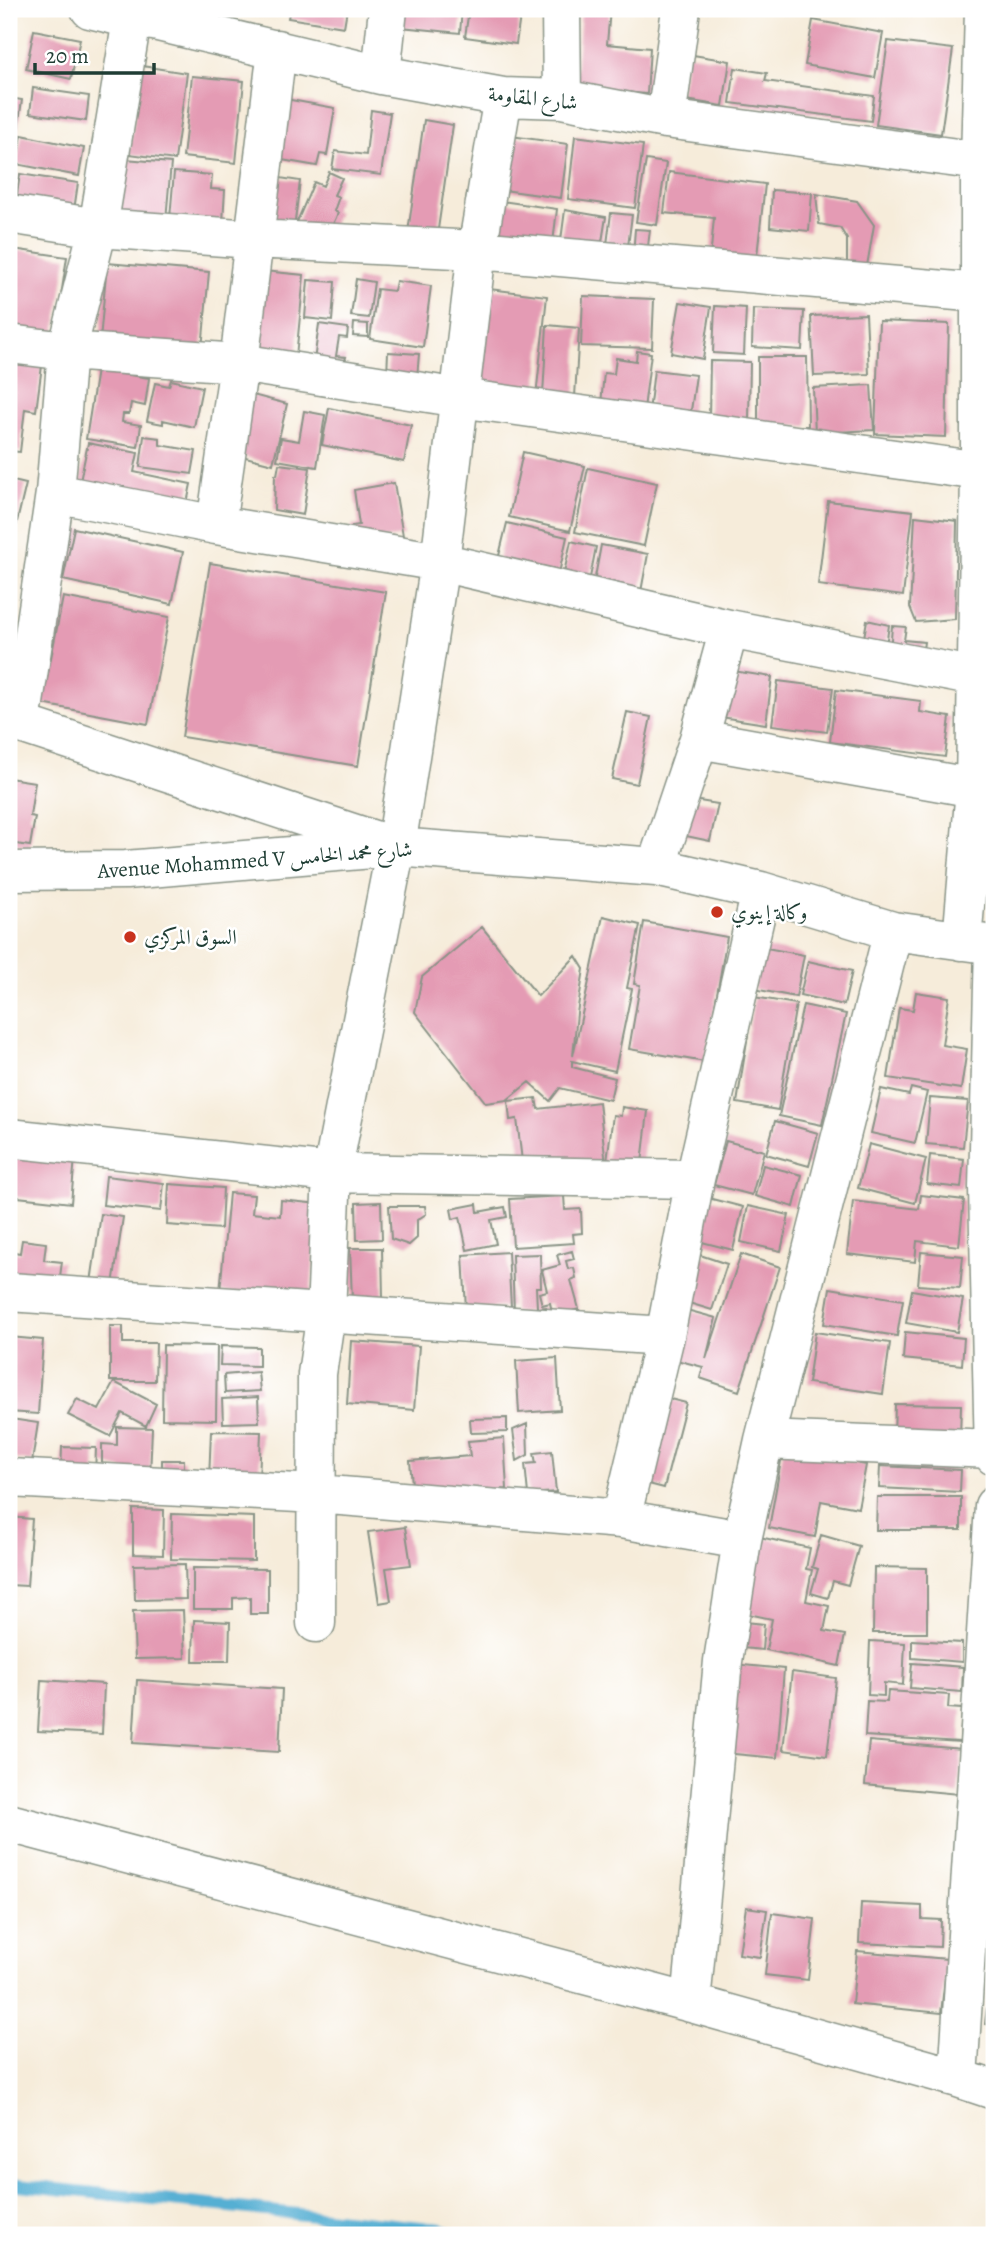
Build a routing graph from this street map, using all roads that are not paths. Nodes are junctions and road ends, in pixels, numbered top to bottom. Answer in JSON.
{"nodes":[{"id":1,"x":90,"y":9,"type":"edge"},
{"id":2,"x":388,"y":9,"type":"edge"},
{"id":3,"x":561,"y":9,"type":"edge"},
{"id":4,"x":681,"y":9,"type":"edge"},
{"id":5,"x":977,"y":10,"type":"edge"},
{"id":6,"x":147,"y":16,"type":"edge"},
{"id":7,"x":277,"y":49,"type":"junction"},
{"id":8,"x":381,"y":75,"type":"junction"},
{"id":9,"x":503,"y":97,"type":"junction"},
{"id":10,"x":562,"y":99,"type":"junction"},
{"id":11,"x":666,"y":119,"type":"junction"},
{"id":12,"x":981,"y":161,"type":"junction"},
{"id":13,"x":9,"y":214,"type":"edge"},
{"id":14,"x":98,"y":228,"type":"junction"},
{"id":15,"x":253,"y":239,"type":"junction"},
{"id":16,"x":477,"y":250,"type":"junction"},
{"id":17,"x":980,"y":293,"type":"junction"},
{"id":18,"x":9,"y":344,"type":"edge"},
{"id":19,"x":67,"y":351,"type":"junction"},
{"id":20,"x":239,"y":363,"type":"junction"},
{"id":21,"x":460,"y":398,"type":"junction"},
{"id":22,"x":979,"y":471,"type":"junction"},
{"id":23,"x":55,"y":493,"type":"junction"},
{"id":24,"x":216,"y":525,"type":"junction"},
{"id":25,"x":440,"y":562,"type":"junction"},
{"id":26,"x":729,"y":629,"type":"junction"},
{"id":27,"x":976,"y":677,"type":"junction"},
{"id":28,"x":15,"y":722,"type":"edge"},
{"id":29,"x":699,"y":739,"type":"junction"},
{"id":30,"x":975,"y":788,"type":"junction"},
{"id":31,"x":396,"y":847,"type":"junction"},
{"id":32,"x":656,"y":867,"type":"junction"},
{"id":33,"x":10,"y":874,"type":"edge"},
{"id":34,"x":761,"y":891,"type":"junction"},
{"id":35,"x":892,"y":931,"type":"junction"},
{"id":36,"x":978,"y":943,"type":"edge"},
{"id":37,"x":9,"y":1138,"type":"edge"},
{"id":38,"x":332,"y":1173,"type":"junction"},
{"id":39,"x":695,"y":1179,"type":"junction"},
{"id":40,"x":9,"y":1292,"type":"edge"},
{"id":41,"x":326,"y":1313,"type":"junction"},
{"id":42,"x":665,"y":1336,"type":"junction"},
{"id":43,"x":764,"y":1440,"type":"junction"},
{"id":44,"x":994,"y":1449,"type":"edge"},
{"id":45,"x":994,"y":1456,"type":"edge"},
{"id":46,"x":9,"y":1478,"type":"edge"},
{"id":47,"x":317,"y":1494,"type":"junction"},
{"id":48,"x":994,"y":1506,"type":"edge"},
{"id":49,"x":621,"y":1519,"type":"junction"},
{"id":50,"x":742,"y":1540,"type":"junction"},
{"id":51,"x":316,"y":1623,"type":"dead end"},
{"id":52,"x":9,"y":1823,"type":"edge"},
{"id":53,"x":691,"y":2003,"type":"junction"},
{"id":54,"x":958,"y":2078,"type":"junction"},
{"id":55,"x":994,"y":2090,"type":"edge"}],
"edges":[{"from":1,"to":6,"type":"street","name":"شارع المقاومة"},
{"from":2,"to":8,"type":"street"},
{"from":3,"to":10,"type":"street"},
{"from":4,"to":11,"type":"street"},
{"from":5,"to":12,"type":"street"},
{"from":6,"to":7,"type":"street","name":"شارع المقاومة"},
{"from":6,"to":14,"type":"street"},
{"from":7,"to":8,"type":"street","name":"شارع المقاومة"},
{"from":7,"to":15,"type":"street"},
{"from":8,"to":9,"type":"street","name":"شارع المقاومة"},
{"from":9,"to":10,"type":"street","name":"شارع المقاومة"},
{"from":9,"to":16,"type":"street"},
{"from":10,"to":11,"type":"street","name":"شارع المقاومة"},
{"from":11,"to":12,"type":"street","name":"شارع المقاومة"},
{"from":12,"to":17,"type":"street"},
{"from":13,"to":14,"type":"street"},
{"from":14,"to":15,"type":"street"},
{"from":14,"to":19,"type":"street"},
{"from":15,"to":16,"type":"street"},
{"from":15,"to":20,"type":"street"},
{"from":16,"to":17,"type":"street"},
{"from":16,"to":21,"type":"street"},
{"from":17,"to":22,"type":"street"},
{"from":18,"to":19,"type":"street"},
{"from":19,"to":20,"type":"street"},
{"from":19,"to":23,"type":"street"},
{"from":20,"to":21,"type":"street"},
{"from":20,"to":24,"type":"street"},
{"from":21,"to":22,"type":"street"},
{"from":21,"to":25,"type":"street"},
{"from":22,"to":27,"type":"street"},
{"from":23,"to":24,"type":"street"},
{"from":23,"to":28,"type":"street"},
{"from":24,"to":25,"type":"street"},
{"from":25,"to":26,"type":"street"},
{"from":25,"to":31,"type":"street"},
{"from":26,"to":27,"type":"street"},
{"from":26,"to":29,"type":"street"},
{"from":27,"to":30,"type":"street"},
{"from":28,"to":31,"type":"street"},
{"from":29,"to":30,"type":"street"},
{"from":29,"to":32,"type":"street"},
{"from":30,"to":36,"type":"street"},
{"from":31,"to":32,"type":"street","name":"Avenue Mohammed V شارع محمد الخامس"},
{"from":31,"to":33,"type":"street","name":"Avenue Mohammed V شارع محمد الخامس"},
{"from":31,"to":38,"type":"street"},
{"from":32,"to":34,"type":"street","name":"Avenue Mohammed V شارع محمد الخامس"},
{"from":34,"to":35,"type":"street","name":"Avenue Mohammed V شارع محمد الخامس"},
{"from":34,"to":39,"type":"street"},
{"from":35,"to":36,"type":"street","name":"Avenue Mohammed V شارع محمد الخامس"},
{"from":35,"to":43,"type":"street"},
{"from":36,"to":44,"type":"street"},
{"from":37,"to":38,"type":"street"},
{"from":38,"to":39,"type":"street"},
{"from":38,"to":41,"type":"street"},
{"from":39,"to":42,"type":"street"},
{"from":40,"to":41,"type":"street"},
{"from":41,"to":42,"type":"street"},
{"from":41,"to":47,"type":"street"},
{"from":42,"to":49,"type":"street"},
{"from":43,"to":44,"type":"street"},
{"from":43,"to":50,"type":"street"},
{"from":44,"to":45,"type":"street"},
{"from":46,"to":47,"type":"street"},
{"from":47,"to":49,"type":"street"},
{"from":47,"to":51,"type":"street"},
{"from":48,"to":54,"type":"street"},
{"from":49,"to":50,"type":"street"},
{"from":50,"to":53,"type":"street"},
{"from":52,"to":53,"type":"street"},
{"from":53,"to":54,"type":"street"},
{"from":54,"to":55,"type":"street"}]}
